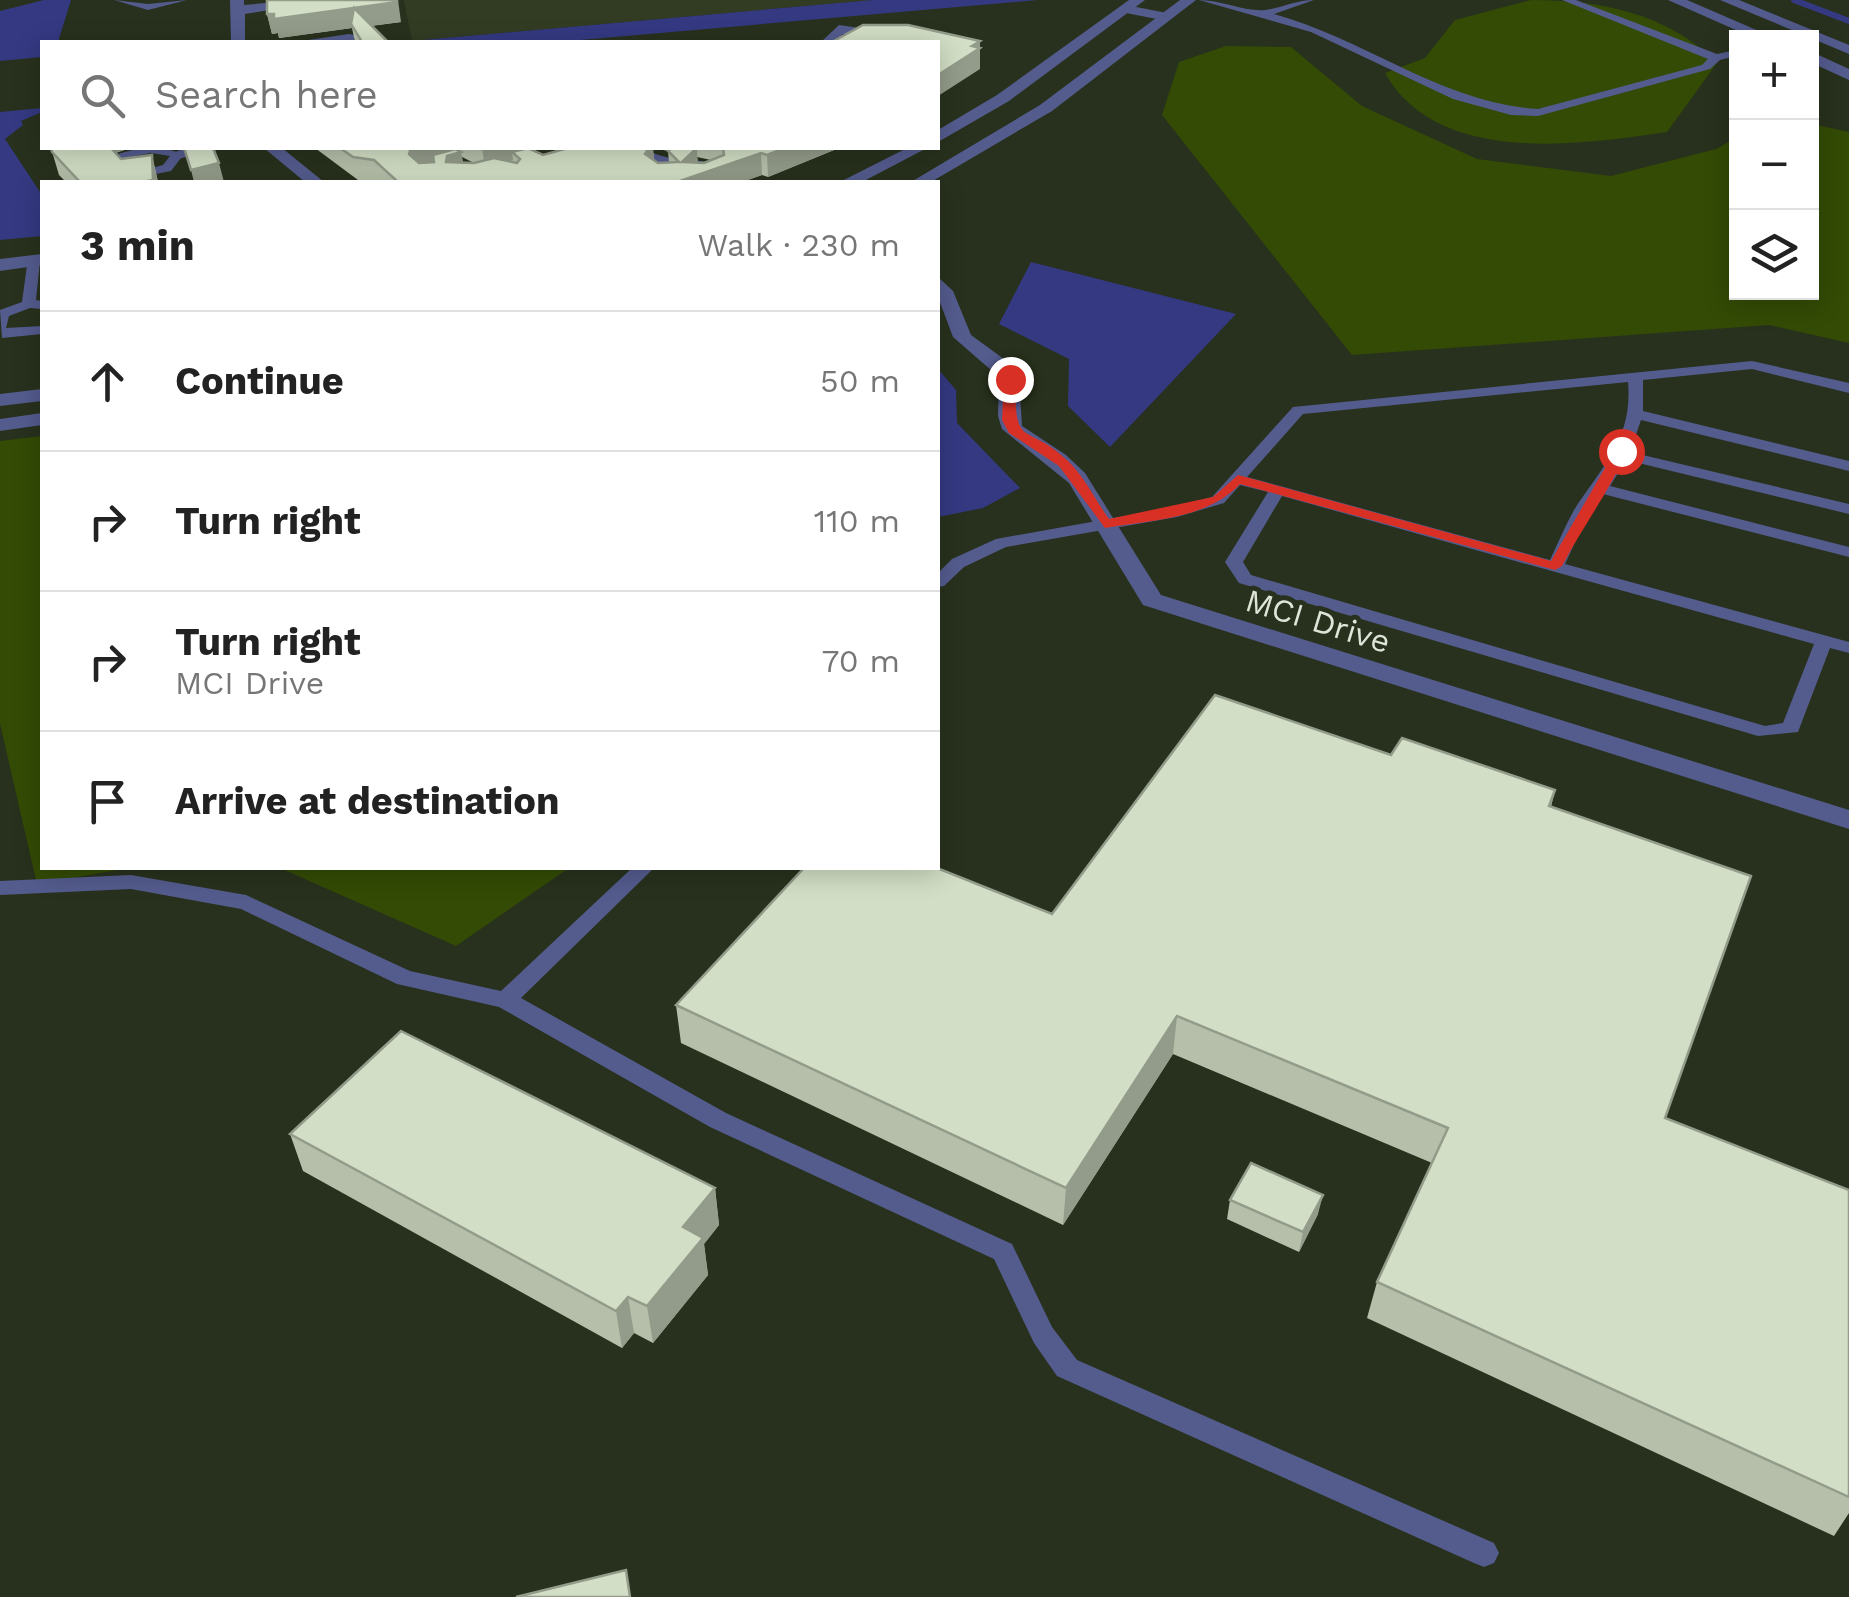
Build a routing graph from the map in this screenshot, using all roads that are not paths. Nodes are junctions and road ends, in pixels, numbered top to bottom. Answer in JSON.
{"nodes":[{"id":1,"x":119,"y":0,"type":"edge"},
{"id":2,"x":182,"y":0,"type":"edge"},
{"id":3,"x":1189,"y":0,"type":"edge"},
{"id":4,"x":1204,"y":0,"type":"edge"},
{"id":5,"x":1309,"y":0,"type":"edge"},
{"id":6,"x":1567,"y":0,"type":"edge"},
{"id":7,"x":1676,"y":0,"type":"edge"},
{"id":8,"x":1727,"y":0,"type":"edge"},
{"id":9,"x":318,"y":3,"type":"edge"},
{"id":10,"x":1132,"y":4,"type":"edge"},
{"id":11,"x":238,"y":5,"type":"edge"},
{"id":12,"x":1265,"y":13,"type":"junction"},
{"id":13,"x":1167,"y":17,"type":"junction"},
{"id":14,"x":1749,"y":30,"type":"edge"},
{"id":15,"x":349,"y":38,"type":"edge"},
{"id":16,"x":238,"y":40,"type":"edge"},
{"id":17,"x":326,"y":40,"type":"edge"},
{"id":18,"x":830,"y":40,"type":"edge"},
{"id":19,"x":914,"y":40,"type":"edge"},
{"id":20,"x":1849,"y":50,"type":"edge"},
{"id":21,"x":1729,"y":55,"type":"edge"},
{"id":22,"x":1716,"y":58,"type":"junction"},
{"id":23,"x":1819,"y":60,"type":"edge"},
{"id":24,"x":1849,"y":75,"type":"edge"},
{"id":25,"x":940,"y":136,"type":"edge"},
{"id":26,"x":201,"y":150,"type":"edge"},
{"id":27,"x":275,"y":150,"type":"edge"},
{"id":28,"x":638,"y":150,"type":"edge"},
{"id":29,"x":915,"y":150,"type":"edge"},
{"id":30,"x":178,"y":154,"type":"dead end"},
{"id":31,"x":666,"y":162,"type":"junction"},
{"id":32,"x":657,"y":176,"type":"edge"},
{"id":33,"x":312,"y":180,"type":"edge"},
{"id":34,"x":699,"y":180,"type":"edge"},
{"id":35,"x":853,"y":180,"type":"edge"},
{"id":36,"x":923,"y":180,"type":"edge"},
{"id":37,"x":38,"y":260,"type":"edge"},
{"id":38,"x":0,"y":266,"type":"edge"},
{"id":39,"x":940,"y":286,"type":"edge"},
{"id":40,"x":36,"y":304,"type":"edge"},
{"id":41,"x":0,"y":328,"type":"edge"},
{"id":42,"x":40,"y":330,"type":"edge"},
{"id":43,"x":1635,"y":376,"type":"junction"},
{"id":44,"x":1849,"y":388,"type":"edge"},
{"id":45,"x":40,"y":395,"type":"edge"},
{"id":46,"x":0,"y":400,"type":"edge"},
{"id":47,"x":1636,"y":414,"type":"junction"},
{"id":48,"x":40,"y":419,"type":"edge"},
{"id":49,"x":0,"y":424,"type":"edge"},
{"id":50,"x":1620,"y":454,"type":"junction"},
{"id":51,"x":1849,"y":466,"type":"edge"},
{"id":52,"x":1238,"y":479,"type":"junction"},
{"id":53,"x":1604,"y":489,"type":"junction"},
{"id":54,"x":1277,"y":490,"type":"junction"},
{"id":55,"x":1849,"y":510,"type":"edge"},
{"id":56,"x":1105,"y":524,"type":"junction"},
{"id":57,"x":1849,"y":552,"type":"edge"},
{"id":58,"x":1555,"y":566,"type":"junction"},
{"id":59,"x":940,"y":580,"type":"edge"},
{"id":60,"x":1824,"y":641,"type":"junction"},
{"id":61,"x":1849,"y":648,"type":"edge"},
{"id":62,"x":1849,"y":820,"type":"edge"},
{"id":63,"x":642,"y":870,"type":"edge"},
{"id":64,"x":0,"y":888,"type":"edge"},
{"id":65,"x":505,"y":1000,"type":"junction"},
{"id":66,"x":1484,"y":1553,"type":"dead end"}],
"edges":[{"from":1,"to":2,"type":"lane"},
{"from":3,"to":13,"type":"street"},
{"from":4,"to":12,"type":"lane"},
{"from":5,"to":12,"type":"lane"},
{"from":6,"to":22,"type":"lane"},
{"from":7,"to":14,"type":"street"},
{"from":8,"to":20,"type":"street"},
{"from":9,"to":11,"type":"street"},
{"from":10,"to":13,"type":"street"},
{"from":10,"to":25,"type":"street"},
{"from":11,"to":16,"type":"street"},
{"from":12,"to":22,"type":"lane"},
{"from":13,"to":36,"type":"street"},
{"from":15,"to":17,"type":"street"},
{"from":18,"to":19,"type":"street"},
{"from":21,"to":22,"type":"lane"},
{"from":23,"to":24,"type":"street"},
{"from":26,"to":30,"type":"street"},
{"from":27,"to":33,"type":"street"},
{"from":28,"to":31,"type":"lane"},
{"from":29,"to":35,"type":"street"},
{"from":31,"to":32,"type":"lane"},
{"from":31,"to":34,"type":"lane"},
{"from":37,"to":38,"type":"street"},
{"from":37,"to":40,"type":"lane"},
{"from":39,"to":56,"type":"street","name":"MCI Drive"},
{"from":40,"to":41,"type":"lane"},
{"from":41,"to":42,"type":"lane"},
{"from":43,"to":44,"type":"lane"},
{"from":43,"to":47,"type":"lane"},
{"from":43,"to":52,"type":"lane"},
{"from":45,"to":46,"type":"street"},
{"from":47,"to":50,"type":"lane"},
{"from":47,"to":51,"type":"lane"},
{"from":48,"to":49,"type":"street"},
{"from":50,"to":53,"type":"lane"},
{"from":50,"to":55,"type":"lane"},
{"from":52,"to":54,"type":"lane"},
{"from":52,"to":56,"type":"lane"},
{"from":53,"to":57,"type":"lane"},
{"from":53,"to":58,"type":"lane"},
{"from":54,"to":58,"type":"lane"},
{"from":54,"to":60,"type":"lane"},
{"from":56,"to":59,"type":"lane"},
{"from":56,"to":62,"type":"street","name":"MCI Drive"},
{"from":58,"to":60,"type":"lane"},
{"from":60,"to":61,"type":"lane"},
{"from":63,"to":65,"type":"lane"},
{"from":64,"to":65,"type":"lane"},
{"from":65,"to":66,"type":"lane"}]}
